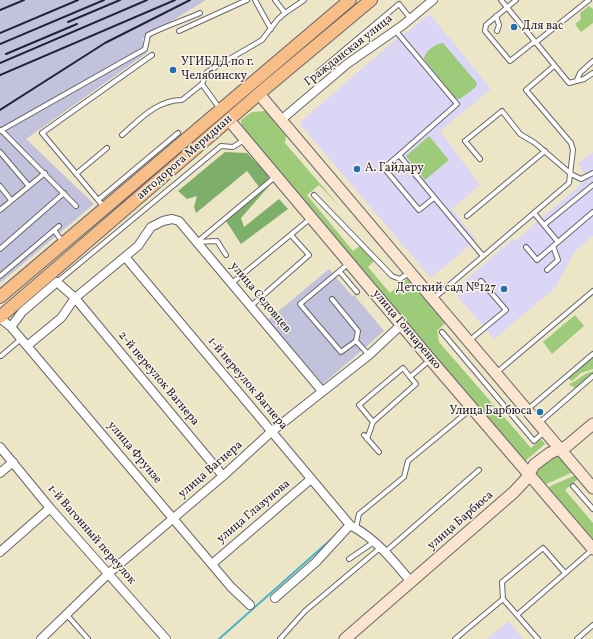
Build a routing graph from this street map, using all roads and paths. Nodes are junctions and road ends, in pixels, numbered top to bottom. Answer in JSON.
{"nodes":[{"id":1,"x":247,"y":0,"type":"edge"},
{"id":2,"x":255,"y":0,"type":"edge"},
{"id":3,"x":275,"y":0,"type":"edge"},
{"id":4,"x":294,"y":0,"type":"edge"},
{"id":5,"x":304,"y":0,"type":"edge"},
{"id":6,"x":350,"y":0,"type":"edge"},
{"id":7,"x":371,"y":0,"type":"edge"},
{"id":8,"x":433,"y":0,"type":"edge"},
{"id":9,"x":501,"y":0,"type":"edge"},
{"id":10,"x":516,"y":0,"type":"edge"},
{"id":11,"x":589,"y":0,"type":"edge"},
{"id":12,"x":297,"y":4,"type":"junction"},
{"id":13,"x":507,"y":7,"type":"junction"},
{"id":14,"x":200,"y":13,"type":"dead end"},
{"id":15,"x":285,"y":13,"type":"junction"},
{"id":16,"x":496,"y":16,"type":"junction"},
{"id":17,"x":410,"y":18,"type":"junction"},
{"id":18,"x":271,"y":29,"type":"junction"},
{"id":19,"x":395,"y":30,"type":"junction"},
{"id":20,"x":179,"y":31,"type":"dead end"},
{"id":21,"x":497,"y":31,"type":"dead end"},
{"id":22,"x":534,"y":42,"type":"junction"},
{"id":23,"x":152,"y":55,"type":"dead end"},
{"id":24,"x":593,"y":61,"type":"edge"},
{"id":25,"x":554,"y":66,"type":"junction"},
{"id":26,"x":318,"y":72,"type":"dead end"},
{"id":27,"x":593,"y":73,"type":"edge"},
{"id":28,"x":577,"y":80,"type":"junction"},
{"id":29,"x":202,"y":84,"type":"junction"},
{"id":30,"x":250,"y":84,"type":"junction"},
{"id":31,"x":259,"y":94,"type":"junction"},
{"id":32,"x":220,"y":109,"type":"junction"},
{"id":33,"x":229,"y":120,"type":"junction"},
{"id":34,"x":281,"y":120,"type":"junction"},
{"id":35,"x":0,"y":131,"type":"edge"},
{"id":36,"x":178,"y":132,"type":"dead end"},
{"id":37,"x":122,"y":135,"type":"dead end"},
{"id":38,"x":246,"y":139,"type":"junction"},
{"id":39,"x":106,"y":148,"type":"dead end"},
{"id":40,"x":545,"y":151,"type":"junction"},
{"id":41,"x":0,"y":152,"type":"edge"},
{"id":42,"x":399,"y":155,"type":"junction"},
{"id":43,"x":480,"y":159,"type":"dead end"},
{"id":44,"x":45,"y":173,"type":"junction"},
{"id":45,"x":593,"y":173,"type":"edge"},
{"id":46,"x":76,"y":174,"type":"junction"},
{"id":47,"x":571,"y":174,"type":"junction"},
{"id":48,"x":276,"y":176,"type":"junction"},
{"id":49,"x":28,"y":185,"type":"junction"},
{"id":50,"x":0,"y":186,"type":"edge"},
{"id":51,"x":592,"y":187,"type":"edge"},
{"id":52,"x":64,"y":193,"type":"junction"},
{"id":53,"x":314,"y":195,"type":"dead end"},
{"id":54,"x":434,"y":198,"type":"junction"},
{"id":55,"x":11,"y":200,"type":"junction"},
{"id":56,"x":102,"y":204,"type":"junction"},
{"id":57,"x":76,"y":206,"type":"dead end"},
{"id":58,"x":0,"y":210,"type":"edge"},
{"id":59,"x":593,"y":212,"type":"edge"},
{"id":60,"x":534,"y":213,"type":"junction"},
{"id":61,"x":467,"y":216,"type":"dead end"},
{"id":62,"x":312,"y":218,"type":"junction"},
{"id":63,"x":544,"y":225,"type":"junction"},
{"id":64,"x":59,"y":226,"type":"dead end"},
{"id":65,"x":54,"y":230,"type":"junction"},
{"id":66,"x":291,"y":235,"type":"junction"},
{"id":67,"x":197,"y":242,"type":"junction"},
{"id":68,"x":558,"y":242,"type":"junction"},
{"id":69,"x":63,"y":243,"type":"junction"},
{"id":70,"x":553,"y":246,"type":"junction"},
{"id":71,"x":526,"y":247,"type":"dead end"},
{"id":72,"x":0,"y":249,"type":"edge"},
{"id":73,"x":226,"y":254,"type":"dead end"},
{"id":74,"x":483,"y":256,"type":"junction"},
{"id":75,"x":126,"y":258,"type":"junction"},
{"id":76,"x":350,"y":263,"type":"junction"},
{"id":77,"x":547,"y":270,"type":"dead end"},
{"id":78,"x":340,"y":272,"type":"junction"},
{"id":79,"x":409,"y":272,"type":"junction"},
{"id":80,"x":0,"y":276,"type":"edge"},
{"id":81,"x":481,"y":281,"type":"dead end"},
{"id":82,"x":57,"y":282,"type":"junction"},
{"id":83,"x":232,"y":283,"type":"junction"},
{"id":84,"x":593,"y":291,"type":"edge"},
{"id":85,"x":357,"y":292,"type":"dead end"},
{"id":86,"x":0,"y":297,"type":"edge"},
{"id":87,"x":75,"y":298,"type":"junction"},
{"id":88,"x":332,"y":299,"type":"dead end"},
{"id":89,"x":432,"y":299,"type":"junction"},
{"id":90,"x":251,"y":306,"type":"junction"},
{"id":91,"x":0,"y":317,"type":"edge"},
{"id":92,"x":402,"y":324,"type":"junction"},
{"id":93,"x":11,"y":327,"type":"junction"},
{"id":94,"x":442,"y":332,"type":"dead end"},
{"id":95,"x":21,"y":339,"type":"junction"},
{"id":96,"x":356,"y":341,"type":"junction"},
{"id":97,"x":468,"y":341,"type":"junction"},
{"id":98,"x":27,"y":346,"type":"junction"},
{"id":99,"x":593,"y":354,"type":"edge"},
{"id":100,"x":369,"y":355,"type":"junction"},
{"id":101,"x":1,"y":356,"type":"edge"},
{"id":102,"x":430,"y":359,"type":"junction"},
{"id":103,"x":495,"y":374,"type":"junction"},
{"id":104,"x":410,"y":376,"type":"junction"},
{"id":105,"x":593,"y":376,"type":"edge"},
{"id":106,"x":322,"y":391,"type":"junction"},
{"id":107,"x":472,"y":407,"type":"junction"},
{"id":108,"x":526,"y":410,"type":"junction"},
{"id":109,"x":373,"y":422,"type":"junction"},
{"id":110,"x":593,"y":424,"type":"edge"},
{"id":111,"x":541,"y":428,"type":"junction"},
{"id":112,"x":271,"y":432,"type":"junction"},
{"id":113,"x":364,"y":435,"type":"dead end"},
{"id":114,"x":367,"y":439,"type":"junction"},
{"id":115,"x":0,"y":447,"type":"edge"},
{"id":116,"x":559,"y":449,"type":"junction"},
{"id":117,"x":379,"y":452,"type":"dead end"},
{"id":118,"x":13,"y":462,"type":"junction"},
{"id":119,"x":479,"y":470,"type":"dead end"},
{"id":120,"x":0,"y":473,"type":"edge"},
{"id":121,"x":529,"y":474,"type":"junction"},
{"id":122,"x":223,"y":476,"type":"junction"},
{"id":123,"x":311,"y":479,"type":"junction"},
{"id":124,"x":573,"y":486,"type":"dead end"},
{"id":125,"x":593,"y":488,"type":"edge"},
{"id":126,"x":50,"y":508,"type":"junction"},
{"id":127,"x":593,"y":509,"type":"edge"},
{"id":128,"x":173,"y":519,"type":"junction"},
{"id":129,"x":353,"y":526,"type":"junction"},
{"id":130,"x":374,"y":542,"type":"junction"},
{"id":131,"x":593,"y":549,"type":"edge"},
{"id":132,"x":383,"y":550,"type":"junction"},
{"id":133,"x":0,"y":552,"type":"edge"},
{"id":134,"x":349,"y":559,"type":"dead end"},
{"id":135,"x":212,"y":564,"type":"junction"},
{"id":136,"x":565,"y":573,"type":"junction"},
{"id":137,"x":109,"y":574,"type":"junction"},
{"id":138,"x":411,"y":582,"type":"junction"},
{"id":139,"x":275,"y":598,"type":"dead end"},
{"id":140,"x":503,"y":599,"type":"junction"},
{"id":141,"x":250,"y":605,"type":"dead end"},
{"id":142,"x":67,"y":615,"type":"junction"},
{"id":143,"x":517,"y":616,"type":"junction"},
{"id":144,"x":593,"y":625,"type":"edge"},
{"id":145,"x":41,"y":639,"type":"edge"},
{"id":146,"x":88,"y":639,"type":"edge"},
{"id":147,"x":166,"y":639,"type":"edge"},
{"id":148,"x":280,"y":639,"type":"edge"},
{"id":149,"x":345,"y":639,"type":"edge"},
{"id":150,"x":456,"y":639,"type":"edge"},
{"id":151,"x":538,"y":639,"type":"edge"},
{"id":152,"x":577,"y":639,"type":"edge"}],
"edges":[{"from":1,"to":20,"type":"lane"},
{"from":2,"to":18,"type":"lane"},
{"from":3,"to":15,"type":"lane"},
{"from":4,"to":12,"type":"lane"},
{"from":5,"to":12,"type":"lane"},
{"from":6,"to":30,"type":"main road","name":"автодорога Меридиан"},
{"from":7,"to":31,"type":"main road","name":"автодорога Меридиан"},
{"from":8,"to":17,"type":"street","name":"Гражданская улица"},
{"from":9,"to":13,"type":"lane"},
{"from":10,"to":13,"type":"lane"},
{"from":11,"to":22,"type":"lane"},
{"from":12,"to":15,"type":"lane"},
{"from":13,"to":16,"type":"lane"},
{"from":13,"to":22,"type":"lane"},
{"from":14,"to":35,"type":"lane"},
{"from":15,"to":18,"type":"lane"},
{"from":16,"to":21,"type":"lane"},
{"from":16,"to":22,"type":"lane"},
{"from":17,"to":19,"type":"street","name":"Гражданская улица"},
{"from":17,"to":26,"type":"lane"},
{"from":18,"to":29,"type":"lane"},
{"from":19,"to":34,"type":"street","name":"Гражданская улица"},
{"from":19,"to":42,"type":"lane"},
{"from":22,"to":25,"type":"lane"},
{"from":23,"to":46,"type":"lane"},
{"from":24,"to":28,"type":"lane"},
{"from":25,"to":28,"type":"lane"},
{"from":25,"to":47,"type":"lane"},
{"from":27,"to":28,"type":"lane"},
{"from":29,"to":32,"type":"lane"},
{"from":29,"to":37,"type":"lane"},
{"from":30,"to":31,"type":"main road"},
{"from":30,"to":32,"type":"main road","name":"автодорога Меридиан"},
{"from":31,"to":33,"type":"main road","name":"автодорога Меридиан"},
{"from":31,"to":34,"type":"street"},
{"from":32,"to":33,"type":"main road","name":"улица Гончаренко"},
{"from":32,"to":56,"type":"main road","name":"автодорога Меридиан"},
{"from":33,"to":38,"type":"street","name":"улица Гончаренко"},
{"from":33,"to":91,"type":"main road","name":"автодорога Меридиан"},
{"from":34,"to":79,"type":"street"},
{"from":35,"to":44,"type":"lane"},
{"from":36,"to":56,"type":"lane"},
{"from":38,"to":48,"type":"street","name":"улица Гончаренко"},
{"from":38,"to":82,"type":"lane"},
{"from":39,"to":46,"type":"lane"},
{"from":40,"to":43,"type":"lane"},
{"from":40,"to":47,"type":"lane"},
{"from":40,"to":61,"type":"lane"},
{"from":41,"to":49,"type":"lane"},
{"from":42,"to":54,"type":"lane"},
{"from":42,"to":54,"type":"lane"},
{"from":44,"to":49,"type":"lane"},
{"from":44,"to":52,"type":"lane"},
{"from":45,"to":47,"type":"lane"},
{"from":46,"to":56,"type":"lane"},
{"from":47,"to":60,"type":"lane"},
{"from":48,"to":62,"type":"street","name":"улица Гончаренко"},
{"from":48,"to":67,"type":"lane"},
{"from":49,"to":55,"type":"lane"},
{"from":50,"to":55,"type":"lane"},
{"from":51,"to":63,"type":"lane"},
{"from":52,"to":57,"type":"lane"},
{"from":52,"to":72,"type":"lane"},
{"from":53,"to":79,"type":"lane"},
{"from":54,"to":74,"type":"lane"},
{"from":55,"to":58,"type":"lane"},
{"from":56,"to":69,"type":"main road","name":"автодорога Меридиан"},
{"from":59,"to":68,"type":"lane"},
{"from":60,"to":63,"type":"lane"},
{"from":60,"to":74,"type":"lane"},
{"from":62,"to":66,"type":"lane"},
{"from":62,"to":76,"type":"street","name":"улица Гончаренко"},
{"from":63,"to":68,"type":"lane"},
{"from":64,"to":65,"type":"lane"},
{"from":65,"to":69,"type":"lane"},
{"from":65,"to":80,"type":"lane"},
{"from":66,"to":83,"type":"lane"},
{"from":66,"to":90,"type":"lane"},
{"from":67,"to":73,"type":"lane"},
{"from":67,"to":75,"type":"street","name":"улица Седовцев"},
{"from":67,"to":83,"type":"street","name":"улица Седовцев"},
{"from":68,"to":70,"type":"lane"},
{"from":69,"to":86,"type":"main road","name":"автодорога Меридиан"},
{"from":70,"to":71,"type":"lane"},
{"from":70,"to":77,"type":"lane"},
{"from":74,"to":89,"type":"lane"},
{"from":75,"to":87,"type":"street"},
{"from":75,"to":112,"type":"street","name":"1-й переулок Вагнера"},
{"from":76,"to":78,"type":"lane"},
{"from":76,"to":92,"type":"street","name":"улица Гончаренко"},
{"from":78,"to":85,"type":"lane"},
{"from":78,"to":96,"type":"lane"},
{"from":79,"to":89,"type":"street"},
{"from":81,"to":97,"type":"lane"},
{"from":82,"to":87,"type":"street","name":"2-й переулок Вагнера"},
{"from":82,"to":93,"type":"street"},
{"from":83,"to":90,"type":"street","name":"улица Седовцев"},
{"from":84,"to":103,"type":"lane"},
{"from":87,"to":98,"type":"street"},
{"from":87,"to":122,"type":"street","name":"2-й переулок Вагнера"},
{"from":88,"to":96,"type":"lane"},
{"from":89,"to":97,"type":"street"},
{"from":90,"to":106,"type":"street","name":"улица Седовцев"},
{"from":91,"to":93,"type":"street","name":"улица Фрунзе"},
{"from":92,"to":100,"type":"street","name":"улица Вагнера"},
{"from":92,"to":102,"type":"street","name":"улица Гончаренко"},
{"from":93,"to":95,"type":"street","name":"улица Фрунзе"},
{"from":94,"to":111,"type":"lane"},
{"from":95,"to":98,"type":"street","name":"улица Фрунзе"},
{"from":95,"to":101,"type":"lane"},
{"from":96,"to":100,"type":"lane"},
{"from":97,"to":103,"type":"street"},
{"from":98,"to":128,"type":"street","name":"улица Фрунзе"},
{"from":99,"to":108,"type":"lane"},
{"from":100,"to":106,"type":"street","name":"улица Вагнера"},
{"from":102,"to":104,"type":"lane"},
{"from":102,"to":107,"type":"street","name":"улица Гончаренко"},
{"from":103,"to":108,"type":"street"},
{"from":104,"to":109,"type":"lane"},
{"from":104,"to":109,"type":"lane"},
{"from":105,"to":111,"type":"lane"},
{"from":106,"to":112,"type":"street","name":"улица Вагнера"},
{"from":107,"to":121,"type":"street","name":"улица Гончаренко"},
{"from":107,"to":129,"type":"lane"},
{"from":108,"to":111,"type":"street"},
{"from":109,"to":114,"type":"lane"},
{"from":110,"to":116,"type":"street","name":"улица Барбюса"},
{"from":111,"to":116,"type":"street"},
{"from":112,"to":122,"type":"street","name":"улица Вагнера"},
{"from":112,"to":123,"type":"street","name":"1-й переулок Вагнера"},
{"from":113,"to":114,"type":"lane"},
{"from":114,"to":117,"type":"lane"},
{"from":115,"to":118,"type":"street","name":"1-й Вагонный переулок"},
{"from":116,"to":121,"type":"street","name":"улица Барбюса"},
{"from":116,"to":125,"type":"street"},
{"from":118,"to":120,"type":"street"},
{"from":118,"to":126,"type":"street","name":"1-й Вагонный переулок"},
{"from":119,"to":132,"type":"lane"},
{"from":121,"to":131,"type":"street","name":"улица Гончаренко"},
{"from":121,"to":138,"type":"street","name":"улица Барбюса"},
{"from":122,"to":128,"type":"street","name":"улица Вагнера"},
{"from":123,"to":129,"type":"street","name":"1-й переулок Вагнера"},
{"from":123,"to":135,"type":"street","name":"улица Глазунова"},
{"from":124,"to":127,"type":"lane"},
{"from":126,"to":133,"type":"street"},
{"from":126,"to":137,"type":"street","name":"1-й Вагонный переулок"},
{"from":128,"to":135,"type":"street","name":"улица Фрунзе"},
{"from":128,"to":137,"type":"street","name":"улица Вагнера"},
{"from":129,"to":130,"type":"street","name":"1-й переулок Вагнера"},
{"from":129,"to":139,"type":"street"},
{"from":130,"to":132,"type":"street","name":"1-й переулок Вагнера"},
{"from":130,"to":134,"type":"lane"},
{"from":131,"to":136,"type":"lane"},
{"from":132,"to":138,"type":"street","name":"1-й переулок Вагнера"},
{"from":132,"to":148,"type":"lane"},
{"from":135,"to":141,"type":"street","name":"улица Фрунзе"},
{"from":136,"to":140,"type":"lane"},
{"from":136,"to":143,"type":"lane"},
{"from":137,"to":142,"type":"street","name":"улица Вагнера"},
{"from":137,"to":147,"type":"street","name":"1-й Вагонный переулок"},
{"from":138,"to":149,"type":"street","name":"улица Барбюса"},
{"from":140,"to":143,"type":"lane"},
{"from":140,"to":150,"type":"lane"},
{"from":142,"to":145,"type":"street","name":"улица Вагнера"},
{"from":142,"to":146,"type":"lane"},
{"from":143,"to":151,"type":"lane"},
{"from":144,"to":152,"type":"lane"}]}
